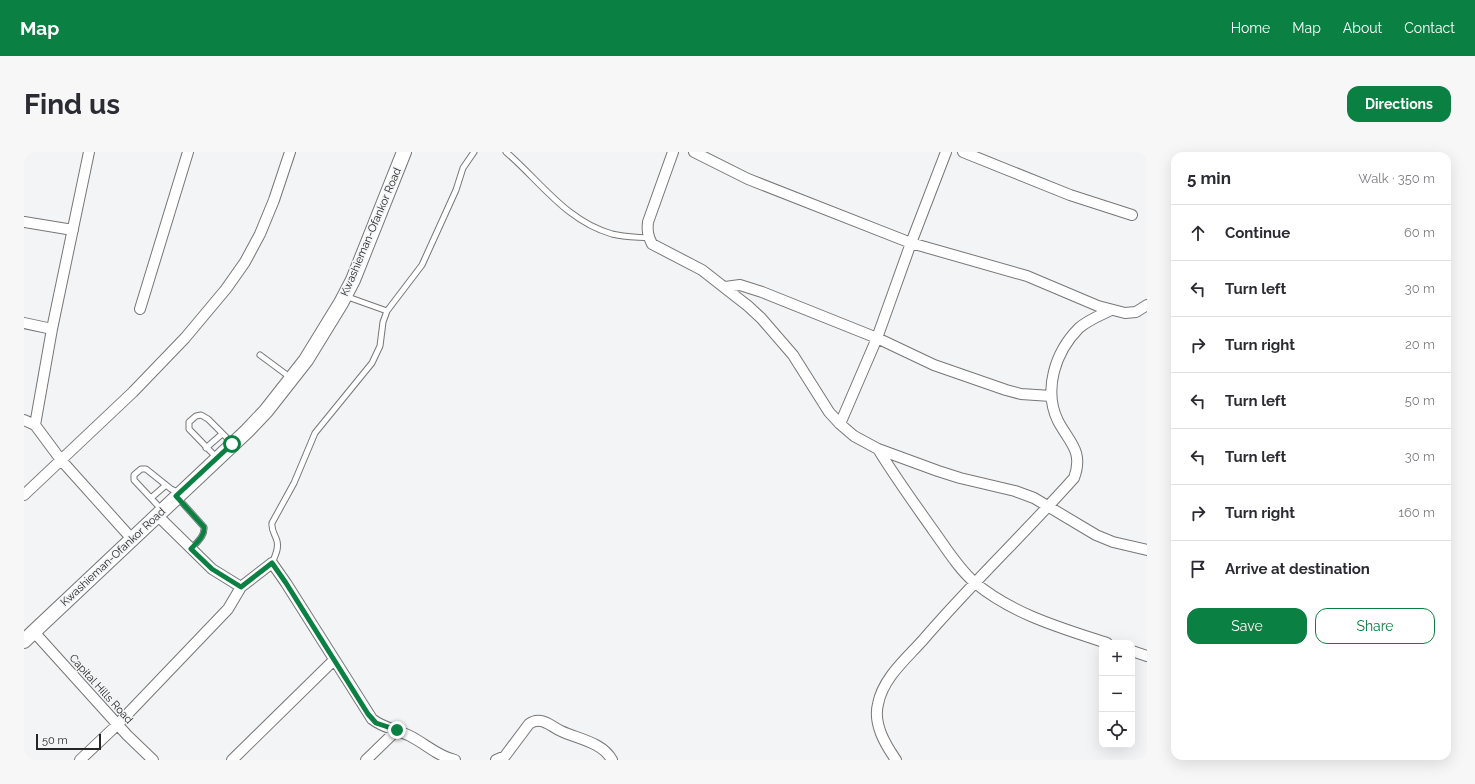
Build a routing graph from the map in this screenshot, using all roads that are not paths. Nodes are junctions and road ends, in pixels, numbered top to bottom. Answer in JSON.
{"nodes":[{"id":1,"x":89,"y":152,"type":"edge"},
{"id":2,"x":188,"y":152,"type":"edge"},
{"id":3,"x":290,"y":152,"type":"edge"},
{"id":4,"x":404,"y":152,"type":"edge"},
{"id":5,"x":474,"y":152,"type":"edge"},
{"id":6,"x":506,"y":152,"type":"edge"},
{"id":7,"x":673,"y":152,"type":"edge"},
{"id":8,"x":694,"y":152,"type":"edge"},
{"id":9,"x":946,"y":152,"type":"edge"},
{"id":10,"x":963,"y":152,"type":"edge"},
{"id":11,"x":1132,"y":215,"type":"dead end"},
{"id":12,"x":24,"y":222,"type":"edge"},
{"id":13,"x":73,"y":230,"type":"junction"},
{"id":14,"x":648,"y":238,"type":"junction"},
{"id":15,"x":911,"y":243,"type":"junction"},
{"id":16,"x":725,"y":287,"type":"junction"},
{"id":17,"x":345,"y":296,"type":"junction"},
{"id":18,"x":1147,"y":305,"type":"edge"},
{"id":19,"x":140,"y":309,"type":"dead end"},
{"id":20,"x":1111,"y":310,"type":"junction"},
{"id":21,"x":387,"y":312,"type":"junction"},
{"id":22,"x":24,"y":323,"type":"edge"},
{"id":23,"x":52,"y":329,"type":"junction"},
{"id":24,"x":877,"y":338,"type":"junction"},
{"id":25,"x":260,"y":355,"type":"dead end"},
{"id":26,"x":291,"y":379,"type":"junction"},
{"id":27,"x":1051,"y":396,"type":"junction"},
{"id":28,"x":24,"y":420,"type":"edge"},
{"id":29,"x":840,"y":424,"type":"junction"},
{"id":30,"x":35,"y":425,"type":"junction"},
{"id":31,"x":222,"y":434,"type":"junction"},
{"id":32,"x":232,"y":444,"type":"junction"},
{"id":33,"x":206,"y":448,"type":"junction"},
{"id":34,"x":878,"y":449,"type":"junction"},
{"id":35,"x":217,"y":458,"type":"junction"},
{"id":36,"x":61,"y":460,"type":"junction"},
{"id":37,"x":166,"y":485,"type":"junction"},
{"id":38,"x":24,"y":495,"type":"edge"},
{"id":39,"x":178,"y":495,"type":"junction"},
{"id":40,"x":151,"y":498,"type":"junction"},
{"id":41,"x":1048,"y":505,"type":"junction"},
{"id":42,"x":160,"y":513,"type":"junction"},
{"id":43,"x":132,"y":539,"type":"junction"},
{"id":44,"x":191,"y":549,"type":"junction"},
{"id":45,"x":1147,"y":550,"type":"edge"},
{"id":46,"x":272,"y":563,"type":"junction"},
{"id":47,"x":974,"y":582,"type":"junction"},
{"id":48,"x":241,"y":587,"type":"junction"},
{"id":49,"x":29,"y":636,"type":"edge"},
{"id":50,"x":1099,"y":640,"type":"edge"},
{"id":51,"x":1135,"y":652,"type":"edge"},
{"id":52,"x":1147,"y":656,"type":"edge"},
{"id":53,"x":334,"y":660,"type":"junction"},
{"id":54,"x":117,"y":725,"type":"junction"},
{"id":55,"x":397,"y":730,"type":"junction"},
{"id":56,"x":80,"y":760,"type":"edge"},
{"id":57,"x":153,"y":760,"type":"edge"},
{"id":58,"x":232,"y":760,"type":"edge"},
{"id":59,"x":366,"y":760,"type":"edge"},
{"id":60,"x":455,"y":760,"type":"edge"},
{"id":61,"x":496,"y":760,"type":"edge"},
{"id":62,"x":612,"y":760,"type":"edge"},
{"id":63,"x":896,"y":760,"type":"edge"}],
"edges":[{"from":1,"to":13,"type":"street"},
{"from":2,"to":19,"type":"street"},
{"from":3,"to":36,"type":"street"},
{"from":4,"to":17,"type":"main road","name":"Kwashieman-Ofankor Road"},
{"from":5,"to":21,"type":"lane"},
{"from":6,"to":14,"type":"lane"},
{"from":7,"to":14,"type":"street"},
{"from":8,"to":15,"type":"street"},
{"from":9,"to":15,"type":"street"},
{"from":10,"to":11,"type":"street"},
{"from":12,"to":13,"type":"street"},
{"from":13,"to":23,"type":"street"},
{"from":14,"to":16,"type":"street"},
{"from":15,"to":20,"type":"street"},
{"from":15,"to":24,"type":"street"},
{"from":16,"to":24,"type":"street"},
{"from":16,"to":29,"type":"street"},
{"from":17,"to":21,"type":"lane"},
{"from":17,"to":26,"type":"main road","name":"Kwashieman-Ofankor Road"},
{"from":18,"to":20,"type":"street"},
{"from":20,"to":27,"type":"street"},
{"from":21,"to":46,"type":"lane"},
{"from":22,"to":23,"type":"street"},
{"from":23,"to":30,"type":"street"},
{"from":24,"to":27,"type":"street"},
{"from":24,"to":29,"type":"street"},
{"from":25,"to":26,"type":"lane"},
{"from":26,"to":32,"type":"main road","name":"Kwashieman-Ofankor Road"},
{"from":27,"to":41,"type":"street"},
{"from":28,"to":30,"type":"street"},
{"from":29,"to":34,"type":"street"},
{"from":30,"to":36,"type":"street"},
{"from":31,"to":32,"type":"lane"},
{"from":31,"to":33,"type":"lane"},
{"from":31,"to":33,"type":"lane"},
{"from":32,"to":35,"type":"main road","name":"Kwashieman-Ofankor Road"},
{"from":33,"to":35,"type":"lane"},
{"from":34,"to":41,"type":"street"},
{"from":34,"to":47,"type":"street"},
{"from":35,"to":39,"type":"main road","name":"Kwashieman-Ofankor Road"},
{"from":36,"to":38,"type":"street"},
{"from":36,"to":43,"type":"street"},
{"from":37,"to":39,"type":"lane"},
{"from":37,"to":40,"type":"lane"},
{"from":37,"to":40,"type":"lane"},
{"from":39,"to":42,"type":"main road","name":"Kwashieman-Ofankor Road"},
{"from":39,"to":44,"type":"lane"},
{"from":40,"to":42,"type":"lane"},
{"from":41,"to":45,"type":"street"},
{"from":41,"to":47,"type":"street"},
{"from":42,"to":43,"type":"main road","name":"Kwashieman-Ofankor Road"},
{"from":42,"to":44,"type":"street"},
{"from":43,"to":49,"type":"main road","name":"Kwashieman-Ofankor Road"},
{"from":44,"to":48,"type":"street"},
{"from":46,"to":48,"type":"street"},
{"from":46,"to":53,"type":"street"},
{"from":47,"to":50,"type":"street"},
{"from":47,"to":63,"type":"street"},
{"from":48,"to":54,"type":"street"},
{"from":49,"to":54,"type":"street","name":"Capital Hills Road"},
{"from":51,"to":52,"type":"street"},
{"from":53,"to":55,"type":"street"},
{"from":53,"to":58,"type":"street"},
{"from":54,"to":56,"type":"street"},
{"from":54,"to":57,"type":"street","name":"Capital Hills Road"},
{"from":55,"to":59,"type":"street"},
{"from":55,"to":60,"type":"street"},
{"from":61,"to":62,"type":"street"}]}
